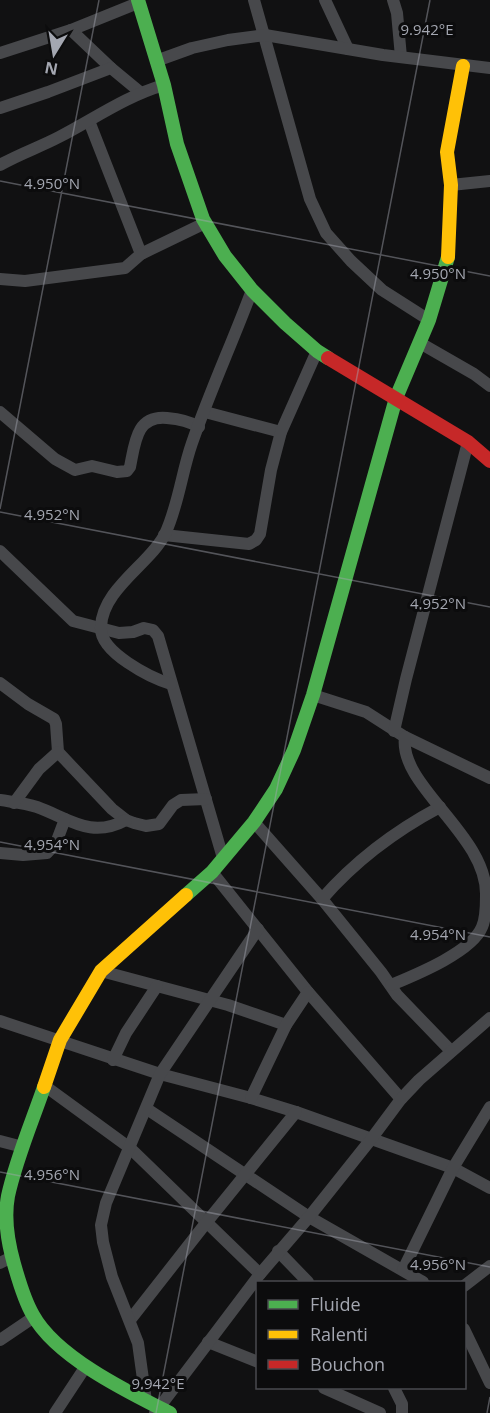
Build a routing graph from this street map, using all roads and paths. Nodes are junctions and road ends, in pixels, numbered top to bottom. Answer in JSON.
{"nodes":[{"id":1,"x":254,"y":0,"type":"edge"},
{"id":2,"x":325,"y":0,"type":"edge"},
{"id":3,"x":393,"y":0,"type":"edge"},
{"id":4,"x":138,"y":1,"type":"edge"},
{"id":5,"x":71,"y":30,"type":"junction"},
{"id":6,"x":265,"y":35,"type":"junction"},
{"id":7,"x":348,"y":49,"type":"junction"},
{"id":8,"x":0,"y":53,"type":"edge"},
{"id":9,"x":401,"y":57,"type":"junction"},
{"id":10,"x":156,"y":61,"type":"junction"},
{"id":11,"x":463,"y":66,"type":"junction"},
{"id":12,"x":111,"y":68,"type":"junction"},
{"id":13,"x":490,"y":68,"type":"edge"},
{"id":14,"x":164,"y":85,"type":"junction"},
{"id":15,"x":140,"y":92,"type":"junction"},
{"id":16,"x":0,"y":108,"type":"edge"},
{"id":17,"x":89,"y":121,"type":"junction"},
{"id":18,"x":0,"y":165,"type":"edge"},
{"id":19,"x":490,"y":181,"type":"edge"},
{"id":20,"x":451,"y":185,"type":"junction"},
{"id":21,"x":205,"y":223,"type":"junction"},
{"id":22,"x":141,"y":254,"type":"junction"},
{"id":23,"x":0,"y":279,"type":"edge"},
{"id":24,"x":252,"y":290,"type":"junction"},
{"id":25,"x":429,"y":320,"type":"junction"},
{"id":26,"x":420,"y":343,"type":"junction"},
{"id":27,"x":317,"y":351,"type":"junction"},
{"id":28,"x":490,"y":386,"type":"edge"},
{"id":29,"x":396,"y":398,"type":"junction"},
{"id":30,"x":0,"y":412,"type":"edge"},
{"id":31,"x":205,"y":412,"type":"junction"},
{"id":32,"x":199,"y":427,"type":"junction"},
{"id":33,"x":280,"y":432,"type":"junction"},
{"id":34,"x":468,"y":442,"type":"junction"},
{"id":35,"x":490,"y":461,"type":"edge"},
{"id":36,"x":164,"y":535,"type":"junction"},
{"id":37,"x":0,"y":551,"type":"edge"},
{"id":38,"x":100,"y":629,"type":"junction"},
{"id":39,"x":0,"y":683,"type":"edge"},
{"id":40,"x":171,"y":684,"type":"junction"},
{"id":41,"x":313,"y":695,"type":"junction"},
{"id":42,"x":400,"y":734,"type":"junction"},
{"id":43,"x":58,"y":752,"type":"junction"},
{"id":44,"x":490,"y":778,"type":"edge"},
{"id":45,"x":206,"y":799,"type":"junction"},
{"id":46,"x":0,"y":800,"type":"edge"},
{"id":47,"x":14,"y":802,"type":"junction"},
{"id":48,"x":440,"y":807,"type":"junction"},
{"id":49,"x":65,"y":819,"type":"junction"},
{"id":50,"x":126,"y":820,"type":"junction"},
{"id":51,"x":254,"y":822,"type":"junction"},
{"id":52,"x":0,"y":853,"type":"edge"},
{"id":53,"x":223,"y":858,"type":"junction"},
{"id":54,"x":212,"y":872,"type":"junction"},
{"id":55,"x":322,"y":900,"type":"junction"},
{"id":56,"x":258,"y":929,"type":"junction"},
{"id":57,"x":485,"y":930,"type":"edge"},
{"id":58,"x":101,"y":971,"type":"junction"},
{"id":59,"x":157,"y":986,"type":"junction"},
{"id":60,"x":391,"y":986,"type":"junction"},
{"id":61,"x":308,"y":992,"type":"junction"},
{"id":62,"x":210,"y":1001,"type":"junction"},
{"id":63,"x":490,"y":1018,"type":"edge"},
{"id":64,"x":0,"y":1021,"type":"edge"},
{"id":65,"x":286,"y":1025,"type":"junction"},
{"id":66,"x":60,"y":1040,"type":"junction"},
{"id":67,"x":452,"y":1051,"type":"junction"},
{"id":68,"x":113,"y":1060,"type":"junction"},
{"id":69,"x":160,"y":1074,"type":"junction"},
{"id":70,"x":45,"y":1086,"type":"junction"},
{"id":71,"x":251,"y":1098,"type":"junction"},
{"id":72,"x":401,"y":1099,"type":"junction"},
{"id":73,"x":490,"y":1107,"type":"edge"},
{"id":74,"x":147,"y":1109,"type":"junction"},
{"id":75,"x":296,"y":1112,"type":"junction"},
{"id":76,"x":372,"y":1138,"type":"junction"},
{"id":77,"x":0,"y":1141,"type":"edge"},
{"id":78,"x":23,"y":1147,"type":"junction"},
{"id":79,"x":130,"y":1148,"type":"junction"},
{"id":80,"x":453,"y":1168,"type":"junction"},
{"id":81,"x":246,"y":1176,"type":"junction"},
{"id":82,"x":490,"y":1188,"type":"edge"},
{"id":83,"x":309,"y":1217,"type":"junction"},
{"id":84,"x":206,"y":1223,"type":"junction"},
{"id":85,"x":278,"y":1251,"type":"junction"},
{"id":86,"x":6,"y":1260,"type":"edge"},
{"id":87,"x":490,"y":1266,"type":"edge"},
{"id":88,"x":402,"y":1270,"type":"junction"},
{"id":89,"x":260,"y":1274,"type":"junction"},
{"id":90,"x":307,"y":1281,"type":"edge"},
{"id":91,"x":421,"y":1281,"type":"edge"},
{"id":92,"x":466,"y":1285,"type":"edge"},
{"id":93,"x":34,"y":1317,"type":"junction"},
{"id":94,"x":130,"y":1320,"type":"junction"},
{"id":95,"x":466,"y":1331,"type":"edge"},
{"id":96,"x":0,"y":1340,"type":"edge"},
{"id":97,"x":208,"y":1342,"type":"junction"},
{"id":98,"x":256,"y":1361,"type":"edge"},
{"id":99,"x":86,"y":1366,"type":"junction"},
{"id":100,"x":490,"y":1383,"type":"edge"},
{"id":101,"x":326,"y":1389,"type":"edge"},
{"id":102,"x":394,"y":1389,"type":"edge"},
{"id":103,"x":157,"y":1409,"type":"edge"},
{"id":104,"x":55,"y":1413,"type":"edge"},
{"id":105,"x":380,"y":1413,"type":"edge"},
{"id":106,"x":402,"y":1413,"type":"edge"}],
"edges":[{"from":1,"to":6,"type":"street"},
{"from":2,"to":7,"type":"street"},
{"from":3,"to":9,"type":"street"},
{"from":4,"to":5,"type":"street"},
{"from":4,"to":10,"type":"street"},
{"from":5,"to":8,"type":"street"},
{"from":5,"to":12,"type":"street"},
{"from":6,"to":7,"type":"street"},
{"from":6,"to":10,"type":"street"},
{"from":6,"to":25,"type":"street"},
{"from":7,"to":9,"type":"street"},
{"from":9,"to":11,"type":"street"},
{"from":10,"to":14,"type":"street"},
{"from":11,"to":13,"type":"street"},
{"from":11,"to":20,"type":"street"},
{"from":12,"to":15,"type":"street"},
{"from":12,"to":16,"type":"street"},
{"from":14,"to":15,"type":"street"},
{"from":14,"to":21,"type":"street"},
{"from":15,"to":17,"type":"street"},
{"from":17,"to":18,"type":"street"},
{"from":17,"to":22,"type":"street"},
{"from":19,"to":20,"type":"street"},
{"from":20,"to":25,"type":"street"},
{"from":21,"to":22,"type":"street"},
{"from":21,"to":24,"type":"street"},
{"from":22,"to":23,"type":"street"},
{"from":24,"to":27,"type":"street"},
{"from":24,"to":31,"type":"street"},
{"from":25,"to":26,"type":"street"},
{"from":26,"to":28,"type":"street"},
{"from":26,"to":29,"type":"street"},
{"from":27,"to":29,"type":"street"},
{"from":27,"to":33,"type":"street"},
{"from":29,"to":34,"type":"street"},
{"from":29,"to":41,"type":"street"},
{"from":30,"to":32,"type":"street"},
{"from":31,"to":32,"type":"street"},
{"from":31,"to":33,"type":"street"},
{"from":32,"to":36,"type":"street"},
{"from":33,"to":36,"type":"street"},
{"from":34,"to":35,"type":"street"},
{"from":34,"to":42,"type":"street"},
{"from":36,"to":38,"type":"street"},
{"from":37,"to":38,"type":"street"},
{"from":38,"to":40,"type":"street"},
{"from":38,"to":40,"type":"street"},
{"from":39,"to":43,"type":"street"},
{"from":40,"to":45,"type":"street"},
{"from":41,"to":42,"type":"street"},
{"from":41,"to":51,"type":"street"},
{"from":42,"to":44,"type":"street"},
{"from":42,"to":48,"type":"street"},
{"from":43,"to":47,"type":"street"},
{"from":43,"to":50,"type":"street"},
{"from":45,"to":50,"type":"street"},
{"from":45,"to":53,"type":"street"},
{"from":46,"to":47,"type":"street"},
{"from":47,"to":49,"type":"street"},
{"from":48,"to":55,"type":"street"},
{"from":48,"to":57,"type":"street"},
{"from":49,"to":50,"type":"street"},
{"from":49,"to":52,"type":"street"},
{"from":51,"to":53,"type":"street"},
{"from":51,"to":55,"type":"street"},
{"from":53,"to":54,"type":"street"},
{"from":54,"to":56,"type":"street"},
{"from":54,"to":58,"type":"street"},
{"from":55,"to":60,"type":"street"},
{"from":56,"to":61,"type":"street"},
{"from":56,"to":62,"type":"street"},
{"from":57,"to":60,"type":"street"},
{"from":58,"to":59,"type":"street"},
{"from":58,"to":66,"type":"street"},
{"from":59,"to":62,"type":"street"},
{"from":59,"to":68,"type":"street"},
{"from":60,"to":67,"type":"street"},
{"from":61,"to":65,"type":"street"},
{"from":61,"to":72,"type":"street"},
{"from":62,"to":65,"type":"street"},
{"from":62,"to":69,"type":"street"},
{"from":63,"to":67,"type":"street"},
{"from":64,"to":66,"type":"street"},
{"from":65,"to":71,"type":"street"},
{"from":66,"to":68,"type":"street"},
{"from":66,"to":70,"type":"street"},
{"from":67,"to":72,"type":"street"},
{"from":68,"to":69,"type":"street"},
{"from":69,"to":71,"type":"street"},
{"from":69,"to":74,"type":"street"},
{"from":70,"to":78,"type":"street"},
{"from":70,"to":79,"type":"street"},
{"from":71,"to":75,"type":"street"},
{"from":72,"to":76,"type":"street"},
{"from":73,"to":80,"type":"street"},
{"from":74,"to":79,"type":"street"},
{"from":74,"to":81,"type":"street"},
{"from":75,"to":76,"type":"street"},
{"from":75,"to":81,"type":"street"},
{"from":76,"to":80,"type":"street"},
{"from":76,"to":83,"type":"street"},
{"from":77,"to":78,"type":"street"},
{"from":78,"to":86,"type":"street"},
{"from":79,"to":84,"type":"street"},
{"from":79,"to":94,"type":"street"},
{"from":80,"to":82,"type":"street"},
{"from":80,"to":88,"type":"street"},
{"from":81,"to":83,"type":"street"},
{"from":81,"to":84,"type":"street"},
{"from":83,"to":85,"type":"street"},
{"from":83,"to":88,"type":"street"},
{"from":84,"to":89,"type":"street"},
{"from":84,"to":94,"type":"street"},
{"from":85,"to":89,"type":"street"},
{"from":85,"to":90,"type":"street"},
{"from":86,"to":93,"type":"street"},
{"from":87,"to":92,"type":"street"},
{"from":88,"to":91,"type":"street"},
{"from":89,"to":97,"type":"street"},
{"from":93,"to":96,"type":"street"},
{"from":93,"to":99,"type":"street"},
{"from":94,"to":103,"type":"street"},
{"from":95,"to":100,"type":"street"},
{"from":97,"to":98,"type":"street"},
{"from":97,"to":103,"type":"street"},
{"from":99,"to":103,"type":"street"},
{"from":99,"to":104,"type":"street"},
{"from":101,"to":105,"type":"street"},
{"from":102,"to":106,"type":"street"}]}
